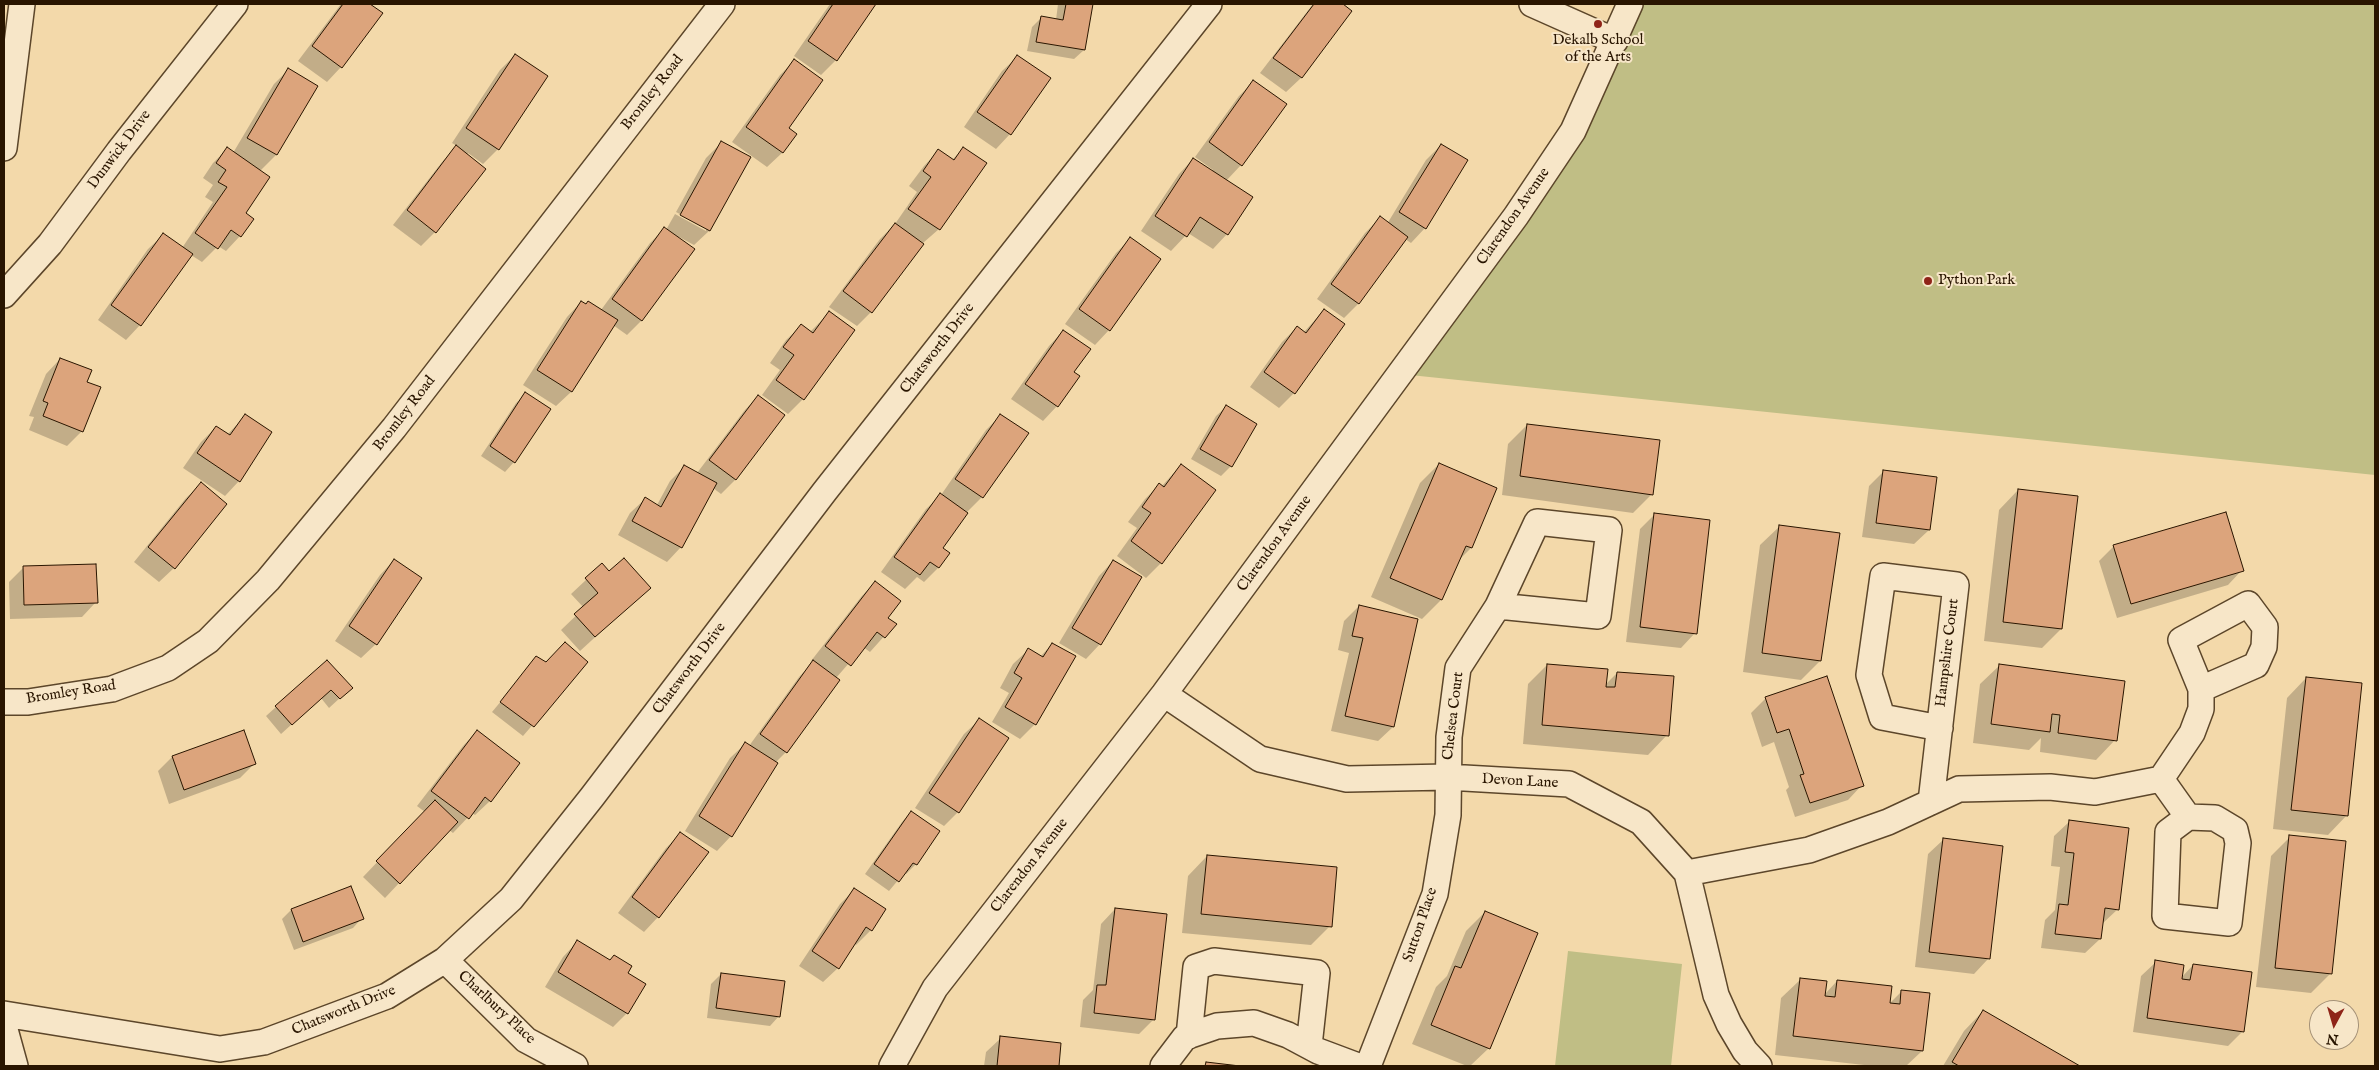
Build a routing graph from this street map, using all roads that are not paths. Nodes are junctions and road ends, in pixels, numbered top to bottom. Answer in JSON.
{"nodes":[{"id":1,"x":22,"y":4,"type":"edge"},
{"id":2,"x":235,"y":4,"type":"edge"},
{"id":3,"x":722,"y":4,"type":"edge"},
{"id":4,"x":1210,"y":4,"type":"edge"},
{"id":5,"x":1532,"y":4,"type":"edge"},
{"id":6,"x":1630,"y":4,"type":"edge"},
{"id":7,"x":1615,"y":41,"type":"junction"},
{"id":8,"x":4,"y":148,"type":"edge"},
{"id":9,"x":4,"y":296,"type":"edge"},
{"id":10,"x":1498,"y":606,"type":"junction"},
{"id":11,"x":2201,"y":689,"type":"dead end"},
{"id":12,"x":1164,"y":694,"type":"junction"},
{"id":13,"x":4,"y":702,"type":"edge"},
{"id":14,"x":1940,"y":728,"type":"junction"},
{"id":15,"x":1448,"y":777,"type":"junction"},
{"id":16,"x":2161,"y":779,"type":"junction"},
{"id":17,"x":1931,"y":802,"type":"junction"},
{"id":18,"x":2188,"y":817,"type":"junction"},
{"id":19,"x":1687,"y":874,"type":"junction"},
{"id":20,"x":445,"y":960,"type":"junction"},
{"id":21,"x":4,"y":1014,"type":"edge"},
{"id":22,"x":4,"y":1026,"type":"edge"},
{"id":23,"x":1189,"y":1036,"type":"junction"},
{"id":24,"x":1309,"y":1046,"type":"junction"},
{"id":25,"x":15,"y":1066,"type":"edge"},
{"id":26,"x":575,"y":1066,"type":"edge"},
{"id":27,"x":892,"y":1066,"type":"edge"},
{"id":28,"x":1163,"y":1066,"type":"edge"},
{"id":29,"x":1358,"y":1066,"type":"edge"},
{"id":30,"x":1368,"y":1066,"type":"edge"},
{"id":31,"x":1759,"y":1066,"type":"edge"}],
"edges":[{"from":1,"to":8,"type":"street"},
{"from":2,"to":9,"type":"street","name":"Dunwick Drive"},
{"from":3,"to":13,"type":"street","name":"Bromley Road"},
{"from":4,"to":20,"type":"street","name":"Chatsworth Drive"},
{"from":5,"to":7,"type":"street"},
{"from":6,"to":7,"type":"street","name":"Clarendon Avenue"},
{"from":7,"to":12,"type":"street","name":"Clarendon Avenue"},
{"from":10,"to":10,"type":"street","name":"Chelsea Court"},
{"from":10,"to":15,"type":"street","name":"Chelsea Court"},
{"from":11,"to":16,"type":"street"},
{"from":12,"to":15,"type":"street","name":"Devon Lane"},
{"from":12,"to":27,"type":"street","name":"Clarendon Avenue"},
{"from":14,"to":14,"type":"street","name":"Hampshire Court"},
{"from":14,"to":17,"type":"street","name":"Hampshire Court"},
{"from":15,"to":19,"type":"street","name":"Devon Lane"},
{"from":15,"to":30,"type":"street","name":"Sutton Place"},
{"from":16,"to":17,"type":"street"},
{"from":16,"to":18,"type":"street"},
{"from":17,"to":19,"type":"street"},
{"from":18,"to":18,"type":"street"},
{"from":19,"to":31,"type":"street","name":"Devon Lane"},
{"from":20,"to":21,"type":"street","name":"Chatsworth Drive"},
{"from":20,"to":26,"type":"street","name":"Charlbury Place"},
{"from":22,"to":25,"type":"street"},
{"from":23,"to":24,"type":"street"},
{"from":23,"to":24,"type":"street"},
{"from":23,"to":28,"type":"street"},
{"from":24,"to":29,"type":"street"}]}
